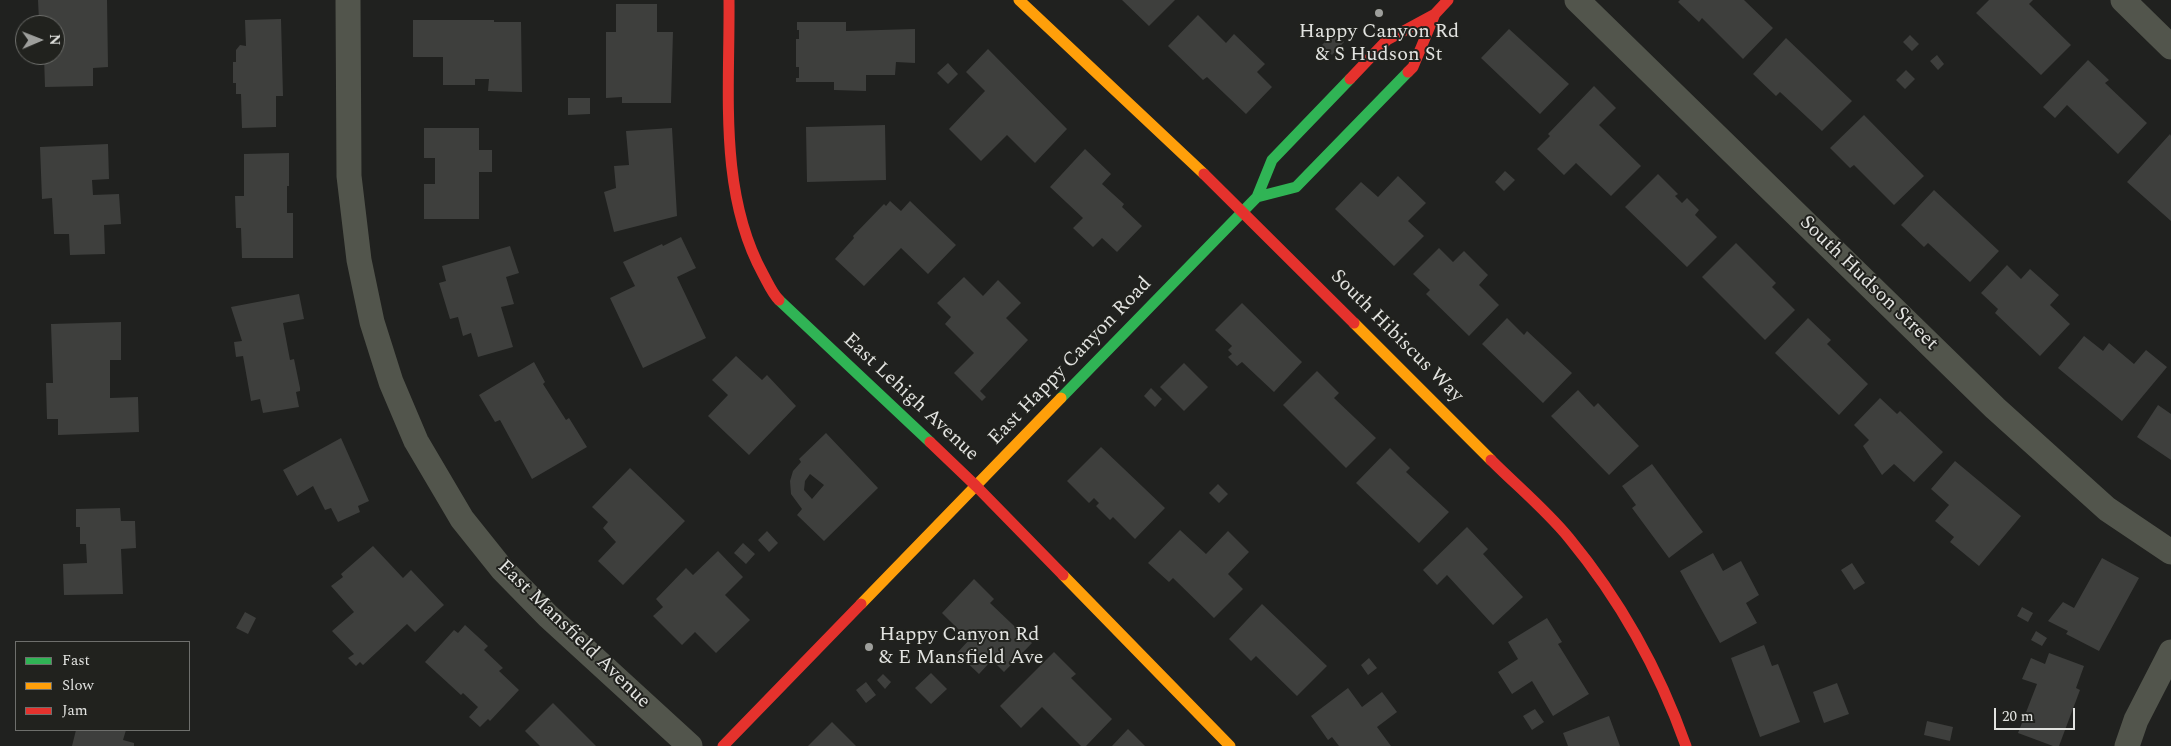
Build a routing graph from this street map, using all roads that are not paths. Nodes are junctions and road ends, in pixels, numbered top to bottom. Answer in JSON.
{"nodes":[{"id":1,"x":348,"y":0,"type":"edge"},
{"id":2,"x":729,"y":0,"type":"edge"},
{"id":3,"x":1019,"y":0,"type":"edge"},
{"id":4,"x":1448,"y":0,"type":"edge"},
{"id":5,"x":1577,"y":0,"type":"edge"},
{"id":6,"x":2122,"y":0,"type":"edge"},
{"id":7,"x":1434,"y":14,"type":"junction"},
{"id":8,"x":2171,"y":47,"type":"edge"},
{"id":9,"x":1257,"y":197,"type":"junction"},
{"id":10,"x":1243,"y":212,"type":"junction"},
{"id":11,"x":976,"y":486,"type":"junction"},
{"id":12,"x":2171,"y":552,"type":"edge"},
{"id":13,"x":2171,"y":652,"type":"edge"},
{"id":14,"x":690,"y":746,"type":"edge"},
{"id":15,"x":723,"y":746,"type":"edge"},
{"id":16,"x":1230,"y":746,"type":"edge"},
{"id":17,"x":1686,"y":746,"type":"edge"},
{"id":18,"x":2127,"y":746,"type":"edge"}],
"edges":[{"from":1,"to":14,"type":"street","name":"East Mansfield Avenue"},
{"from":2,"to":11,"type":"street","name":"East Lehigh Avenue"},
{"from":3,"to":10,"type":"street","name":"South Hibiscus Way"},
{"from":4,"to":7,"type":"street","name":"East Happy Canyon Road"},
{"from":5,"to":12,"type":"street","name":"South Hudson Street"},
{"from":6,"to":8,"type":"street"},
{"from":7,"to":9,"type":"street","name":"East Happy Canyon Road"},
{"from":7,"to":9,"type":"street","name":"East Happy Canyon Road"},
{"from":9,"to":10,"type":"street","name":"East Happy Canyon Road"},
{"from":10,"to":11,"type":"street","name":"East Happy Canyon Road"},
{"from":10,"to":17,"type":"street","name":"South Hibiscus Way"},
{"from":11,"to":15,"type":"street","name":"East Happy Canyon Road"},
{"from":11,"to":16,"type":"street","name":"East Lehigh Avenue"},
{"from":13,"to":18,"type":"street"}]}
